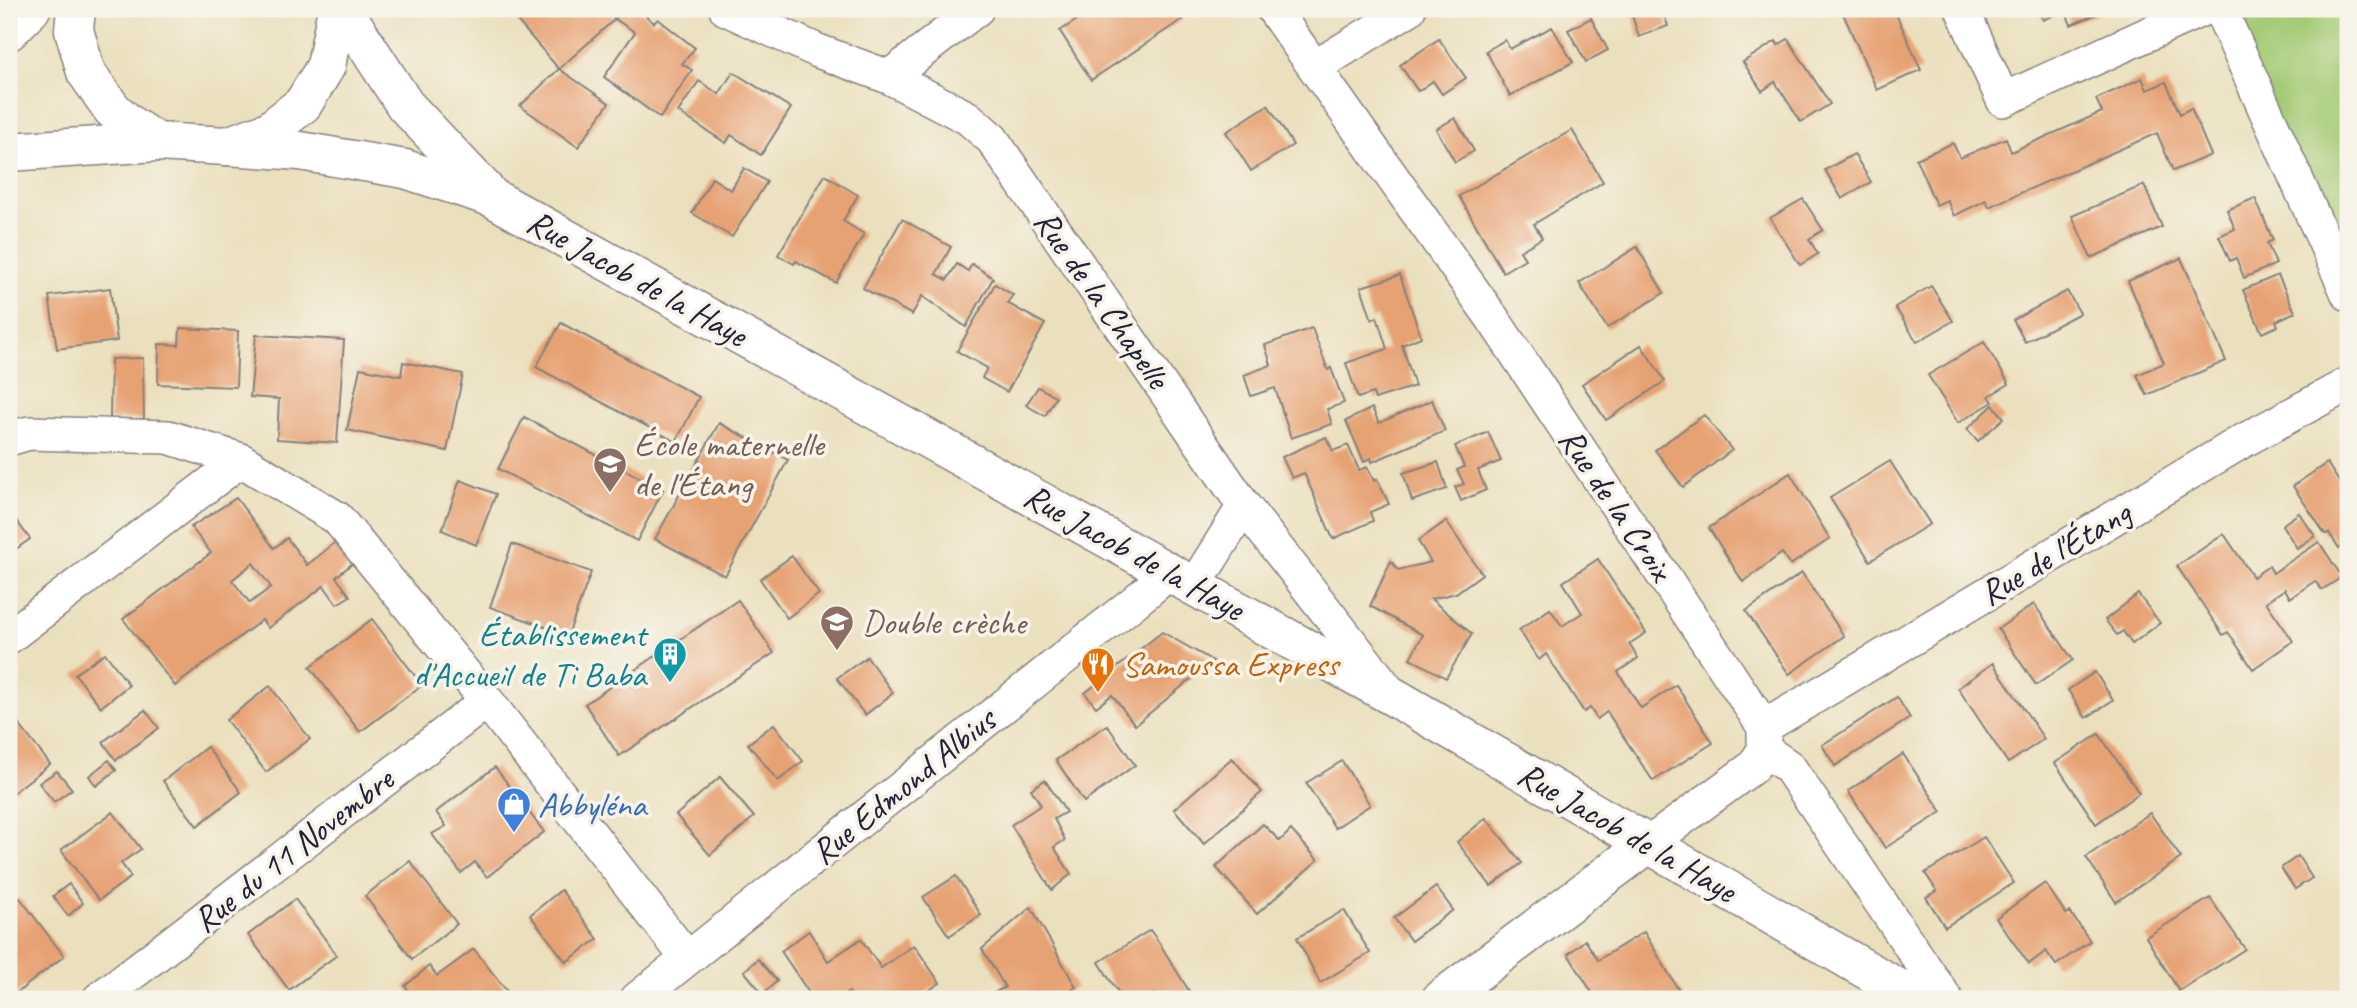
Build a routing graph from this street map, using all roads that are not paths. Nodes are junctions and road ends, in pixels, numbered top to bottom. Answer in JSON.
{"nodes":[{"id":1,"x":31,"y":9,"type":"edge"},
{"id":2,"x":76,"y":9,"type":"edge"},
{"id":3,"x":337,"y":9,"type":"edge"},
{"id":4,"x":343,"y":9,"type":"edge"},
{"id":5,"x":726,"y":9,"type":"edge"},
{"id":6,"x":977,"y":9,"type":"edge"},
{"id":7,"x":1273,"y":9,"type":"edge"},
{"id":8,"x":1409,"y":9,"type":"edge"},
{"id":9,"x":1962,"y":9,"type":"edge"},
{"id":10,"x":2203,"y":9,"type":"edge"},
{"id":11,"x":2220,"y":9,"type":"edge"},
{"id":12,"x":9,"y":31,"type":"edge"},
{"id":13,"x":1315,"y":67,"type":"junction"},
{"id":14,"x":889,"y":77,"type":"junction"},
{"id":15,"x":157,"y":142,"type":"junction"},
{"id":16,"x":227,"y":146,"type":"junction"},
{"id":17,"x":9,"y":152,"type":"edge"},
{"id":18,"x":491,"y":197,"type":"junction"},
{"id":19,"x":2348,"y":294,"type":"edge"},
{"id":20,"x":2348,"y":384,"type":"edge"},
{"id":21,"x":9,"y":439,"type":"edge"},
{"id":22,"x":240,"y":460,"type":"junction"},
{"id":23,"x":1244,"y":506,"type":"junction"},
{"id":24,"x":1179,"y":578,"type":"junction"},
{"id":25,"x":9,"y":637,"type":"edge"},
{"id":26,"x":1392,"y":696,"type":"junction"},
{"id":27,"x":486,"y":701,"type":"junction"},
{"id":28,"x":1764,"y":739,"type":"junction"},
{"id":29,"x":1648,"y":844,"type":"junction"},
{"id":30,"x":687,"y":958,"type":"junction"},
{"id":31,"x":99,"y":999,"type":"edge"},
{"id":32,"x":636,"y":999,"type":"edge"},
{"id":33,"x":1441,"y":999,"type":"edge"},
{"id":34,"x":1917,"y":999,"type":"edge"},
{"id":35,"x":1946,"y":999,"type":"edge"}],
"edges":[{"from":1,"to":12,"type":"main road"},
{"from":2,"to":15,"type":"main road"},
{"from":3,"to":16,"type":"main road"},
{"from":4,"to":18,"type":"main road","name":"Rue Jacob de la Haye"},
{"from":5,"to":14,"type":"street","name":"Rue de la Chapelle"},
{"from":6,"to":14,"type":"street"},
{"from":7,"to":13,"type":"street","name":"Rue de la Croix"},
{"from":8,"to":13,"type":"street"},
{"from":9,"to":10,"type":"street"},
{"from":11,"to":19,"type":"street"},
{"from":13,"to":28,"type":"street","name":"Rue de la Croix"},
{"from":14,"to":23,"type":"street","name":"Rue de la Chapelle"},
{"from":15,"to":16,"type":"main road","name":"Rue Jacob de la Haye"},
{"from":15,"to":17,"type":"main road","name":"Rue Jacob de la Haye"},
{"from":16,"to":18,"type":"main road","name":"Rue Jacob de la Haye"},
{"from":18,"to":24,"type":"main road","name":"Rue Jacob de la Haye"},
{"from":20,"to":28,"type":"street","name":"Rue de l'Étang"},
{"from":21,"to":22,"type":"street"},
{"from":22,"to":25,"type":"street"},
{"from":22,"to":27,"type":"street"},
{"from":23,"to":24,"type":"street","name":"Rue Edmond Albius"},
{"from":23,"to":26,"type":"street","name":"Rue de la Chapelle"},
{"from":24,"to":26,"type":"main road","name":"Rue Jacob de la Haye"},
{"from":24,"to":30,"type":"street","name":"Rue Edmond Albius"},
{"from":26,"to":29,"type":"main road","name":"Rue Jacob de la Haye"},
{"from":27,"to":30,"type":"street"},
{"from":27,"to":31,"type":"street","name":"Rue du 11 Novembre"},
{"from":28,"to":29,"type":"street","name":"Rue de l'Étang"},
{"from":28,"to":35,"type":"street","name":"Rue de la Croix"},
{"from":29,"to":33,"type":"main road"},
{"from":29,"to":34,"type":"main road","name":"Rue Jacob de la Haye"},
{"from":30,"to":32,"type":"street","name":"Rue Edmond Albius"}]}
